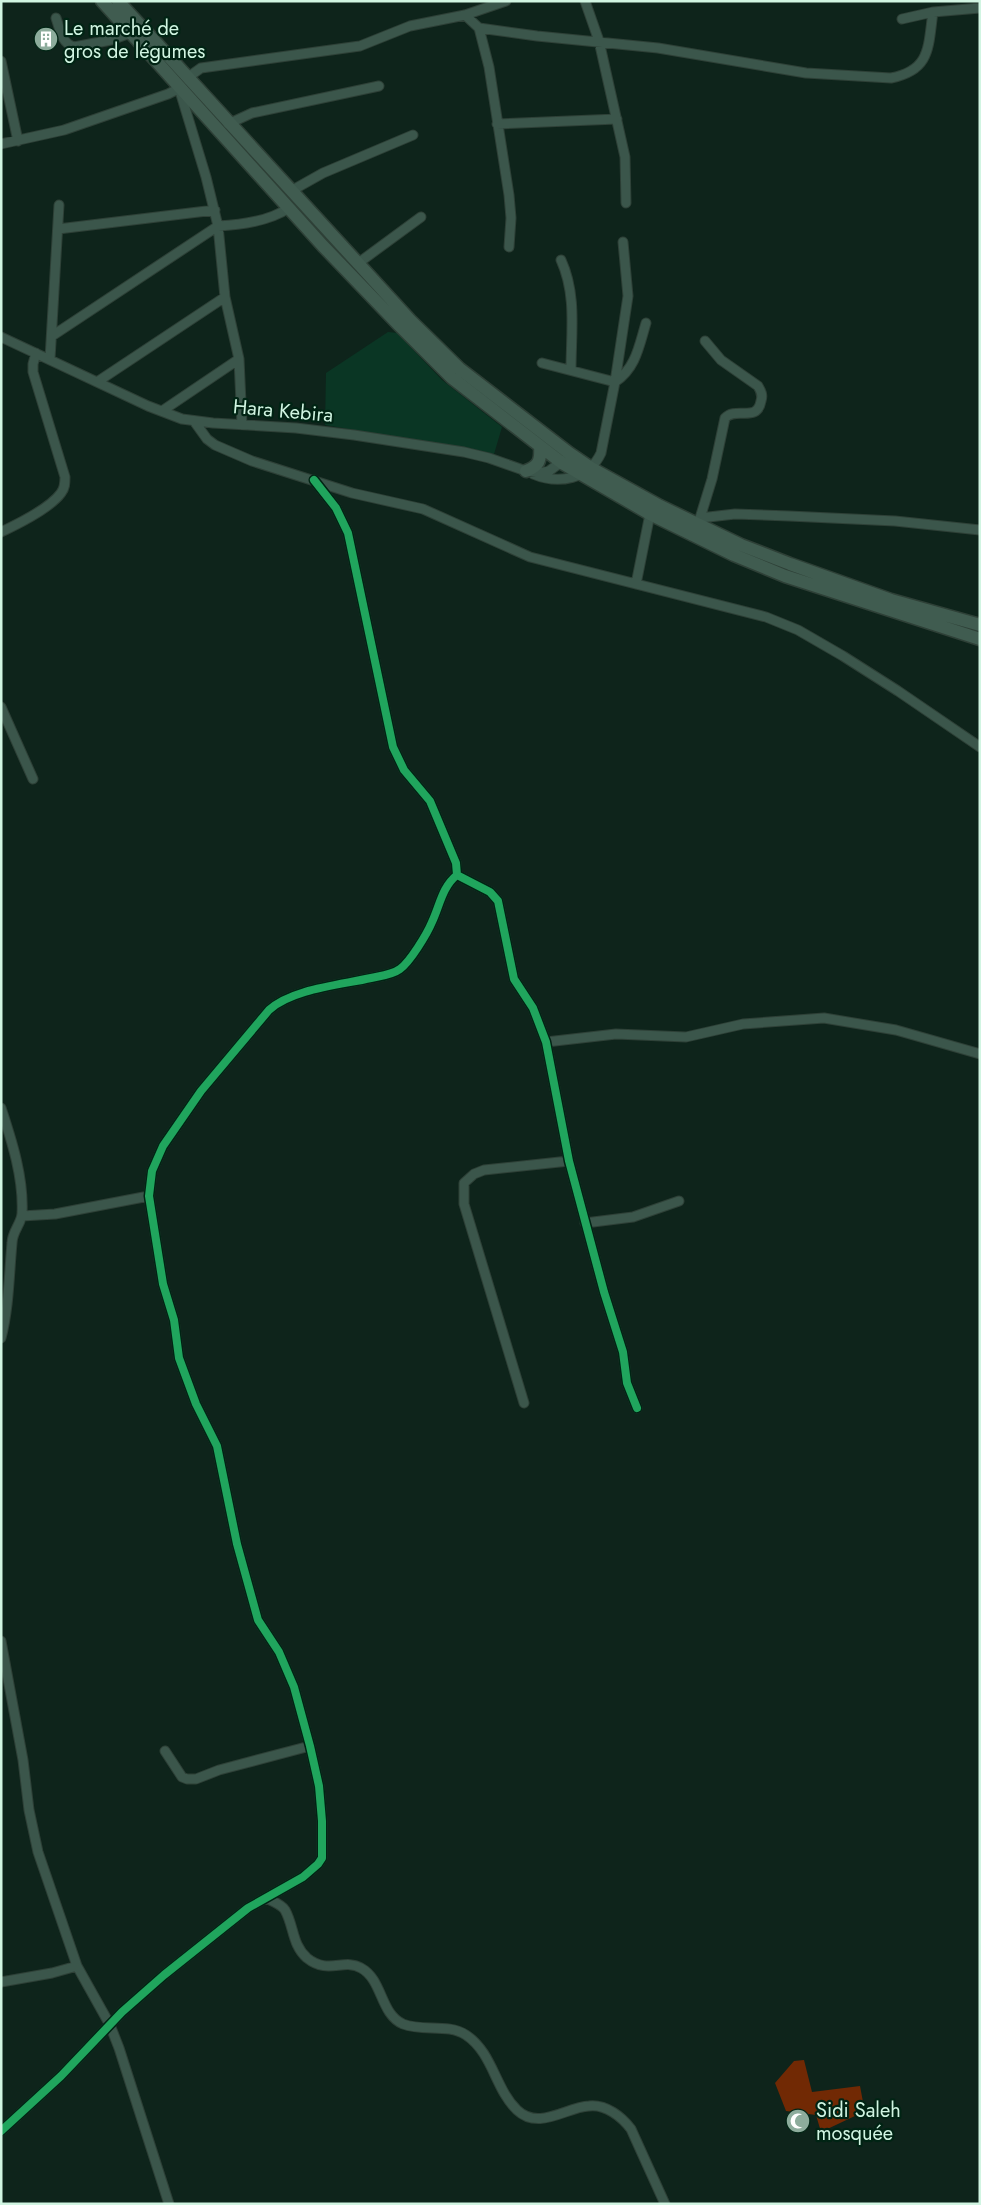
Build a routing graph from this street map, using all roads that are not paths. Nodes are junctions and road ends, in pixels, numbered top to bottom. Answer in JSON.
{"nodes":[{"id":1,"x":102,"y":1,"type":"edge"},
{"id":2,"x":118,"y":1,"type":"edge"},
{"id":3,"x":506,"y":1,"type":"edge"},
{"id":4,"x":585,"y":1,"type":"edge"},
{"id":5,"x":980,"y":8,"type":"edge"},
{"id":6,"x":933,"y":12,"type":"junction"},
{"id":7,"x":465,"y":16,"type":"junction"},
{"id":8,"x":56,"y":18,"type":"dead end"},
{"id":9,"x":902,"y":19,"type":"dead end"},
{"id":10,"x":479,"y":28,"type":"junction"},
{"id":11,"x":130,"y":33,"type":"junction"},
{"id":12,"x":599,"y":41,"type":"junction"},
{"id":13,"x":1,"y":61,"type":"edge"},
{"id":14,"x":182,"y":82,"type":"junction"},
{"id":15,"x":379,"y":86,"type":"dead end"},
{"id":16,"x":617,"y":119,"type":"junction"},
{"id":17,"x":228,"y":124,"type":"junction"},
{"id":18,"x":498,"y":124,"type":"junction"},
{"id":19,"x":413,"y":135,"type":"dead end"},
{"id":20,"x":18,"y":141,"type":"junction"},
{"id":21,"x":1,"y":144,"type":"edge"},
{"id":22,"x":291,"y":191,"type":"junction"},
{"id":23,"x":626,"y":203,"type":"dead end"},
{"id":24,"x":60,"y":204,"type":"dead end"},
{"id":25,"x":289,"y":208,"type":"junction"},
{"id":26,"x":214,"y":210,"type":"junction"},
{"id":27,"x":421,"y":217,"type":"dead end"},
{"id":28,"x":218,"y":226,"type":"junction"},
{"id":29,"x":58,"y":229,"type":"junction"},
{"id":30,"x":623,"y":242,"type":"dead end"},
{"id":31,"x":509,"y":248,"type":"dead end"},
{"id":32,"x":562,"y":260,"type":"dead end"},
{"id":33,"x":357,"y":264,"type":"junction"},
{"id":34,"x":225,"y":297,"type":"junction"},
{"id":35,"x":646,"y":323,"type":"dead end"},
{"id":36,"x":52,"y":336,"type":"junction"},
{"id":37,"x":1,"y":338,"type":"edge"},
{"id":38,"x":705,"y":341,"type":"dead end"},
{"id":39,"x":36,"y":353,"type":"junction"},
{"id":40,"x":238,"y":359,"type":"junction"},
{"id":41,"x":50,"y":360,"type":"junction"},
{"id":42,"x":542,"y":362,"type":"dead end"},
{"id":43,"x":571,"y":370,"type":"junction"},
{"id":44,"x":456,"y":373,"type":"junction"},
{"id":45,"x":97,"y":382,"type":"junction"},
{"id":46,"x":615,"y":382,"type":"junction"},
{"id":47,"x":162,"y":410,"type":"junction"},
{"id":48,"x":194,"y":422,"type":"junction"},
{"id":49,"x":242,"y":425,"type":"junction"},
{"id":50,"x":540,"y":446,"type":"junction"},
{"id":51,"x":565,"y":458,"type":"junction"},
{"id":52,"x":586,"y":471,"type":"junction"},
{"id":53,"x":526,"y":472,"type":"junction"},
{"id":54,"x":314,"y":480,"type":"junction"},
{"id":55,"x":650,"y":514,"type":"junction"},
{"id":56,"x":698,"y":521,"type":"junction"},
{"id":57,"x":980,"y":530,"type":"edge"},
{"id":58,"x":1,"y":532,"type":"edge"},
{"id":59,"x":694,"y":537,"type":"junction"},
{"id":60,"x":636,"y":584,"type":"junction"},
{"id":61,"x":938,"y":612,"type":"junction"},
{"id":62,"x":934,"y":625,"type":"junction"},
{"id":63,"x":980,"y":625,"type":"edge"},
{"id":64,"x":980,"y":639,"type":"edge"},
{"id":65,"x":1,"y":706,"type":"edge"},
{"id":66,"x":980,"y":747,"type":"edge"},
{"id":67,"x":33,"y":779,"type":"dead end"},
{"id":68,"x":457,"y":875,"type":"junction"},
{"id":69,"x":546,"y":1042,"type":"junction"},
{"id":70,"x":980,"y":1054,"type":"edge"},
{"id":71,"x":1,"y":1108,"type":"edge"},
{"id":72,"x":569,"y":1161,"type":"junction"},
{"id":73,"x":149,"y":1196,"type":"junction"},
{"id":74,"x":679,"y":1201,"type":"dead end"},
{"id":75,"x":22,"y":1216,"type":"junction"},
{"id":76,"x":585,"y":1223,"type":"junction"},
{"id":77,"x":1,"y":1338,"type":"edge"},
{"id":78,"x":524,"y":1403,"type":"dead end"},
{"id":79,"x":637,"y":1408,"type":"dead end"},
{"id":80,"x":1,"y":1641,"type":"edge"},
{"id":81,"x":310,"y":1746,"type":"junction"},
{"id":82,"x":165,"y":1751,"type":"dead end"},
{"id":83,"x":266,"y":1898,"type":"junction"},
{"id":84,"x":77,"y":1966,"type":"junction"},
{"id":85,"x":1,"y":1982,"type":"edge"},
{"id":86,"x":110,"y":2025,"type":"junction"},
{"id":87,"x":1,"y":2131,"type":"edge"},
{"id":88,"x":169,"y":2204,"type":"edge"},
{"id":89,"x":665,"y":2204,"type":"edge"}],
"edges":[{"from":1,"to":11,"type":"main road"},
{"from":2,"to":14,"type":"main road"},
{"from":3,"to":7,"type":"street"},
{"from":4,"to":12,"type":"street"},
{"from":5,"to":6,"type":"street"},
{"from":6,"to":9,"type":"street"},
{"from":6,"to":12,"type":"street"},
{"from":7,"to":10,"type":"street"},
{"from":7,"to":14,"type":"street"},
{"from":8,"to":11,"type":"street"},
{"from":10,"to":12,"type":"street"},
{"from":10,"to":18,"type":"street"},
{"from":11,"to":14,"type":"main road"},
{"from":12,"to":16,"type":"street"},
{"from":13,"to":20,"type":"street"},
{"from":14,"to":17,"type":"main road"},
{"from":14,"to":20,"type":"street"},
{"from":14,"to":25,"type":"main road"},
{"from":14,"to":26,"type":"street"},
{"from":15,"to":17,"type":"street"},
{"from":16,"to":18,"type":"street"},
{"from":16,"to":23,"type":"street"},
{"from":17,"to":22,"type":"main road"},
{"from":18,"to":31,"type":"street"},
{"from":19,"to":22,"type":"street"},
{"from":20,"to":21,"type":"street"},
{"from":22,"to":33,"type":"main road"},
{"from":24,"to":29,"type":"street"},
{"from":25,"to":28,"type":"street"},
{"from":25,"to":44,"type":"main road"},
{"from":26,"to":28,"type":"street"},
{"from":26,"to":29,"type":"street"},
{"from":27,"to":33,"type":"street"},
{"from":28,"to":34,"type":"street"},
{"from":28,"to":36,"type":"street"},
{"from":29,"to":36,"type":"street"},
{"from":30,"to":46,"type":"street"},
{"from":32,"to":43,"type":"street"},
{"from":33,"to":44,"type":"main road"},
{"from":34,"to":40,"type":"street"},
{"from":34,"to":45,"type":"street"},
{"from":35,"to":46,"type":"street"},
{"from":36,"to":41,"type":"street"},
{"from":37,"to":39,"type":"street","name":"Hara Kebira"},
{"from":38,"to":56,"type":"street"},
{"from":39,"to":41,"type":"street","name":"Hara Kebira"},
{"from":39,"to":58,"type":"street"},
{"from":40,"to":47,"type":"street"},
{"from":40,"to":49,"type":"street"},
{"from":41,"to":45,"type":"street","name":"Hara Kebira"},
{"from":42,"to":43,"type":"street"},
{"from":43,"to":46,"type":"street"},
{"from":44,"to":50,"type":"main road"},
{"from":44,"to":51,"type":"main road"},
{"from":45,"to":47,"type":"street","name":"Hara Kebira"},
{"from":46,"to":52,"type":"street"},
{"from":47,"to":48,"type":"street","name":"Hara Kebira"},
{"from":48,"to":49,"type":"street","name":"Hara Kebira"},
{"from":48,"to":54,"type":"street"},
{"from":49,"to":53,"type":"street","name":"Hara Kebira"},
{"from":50,"to":51,"type":"main road"},
{"from":50,"to":53,"type":"main road"},
{"from":51,"to":52,"type":"main road"},
{"from":51,"to":53,"type":"street","name":"Hara Kebira"},
{"from":52,"to":53,"type":"street"},
{"from":52,"to":55,"type":"main road"},
{"from":52,"to":56,"type":"main road"},
{"from":54,"to":60,"type":"street"},
{"from":54,"to":68,"type":"street"},
{"from":55,"to":59,"type":"main road"},
{"from":55,"to":60,"type":"street"},
{"from":56,"to":57,"type":"street"},
{"from":56,"to":59,"type":"street"},
{"from":56,"to":61,"type":"main road"},
{"from":59,"to":62,"type":"main road"},
{"from":60,"to":66,"type":"street"},
{"from":61,"to":62,"type":"main road"},
{"from":61,"to":63,"type":"main road"},
{"from":62,"to":64,"type":"main road"},
{"from":65,"to":67,"type":"street"},
{"from":68,"to":69,"type":"street"},
{"from":68,"to":73,"type":"street"},
{"from":69,"to":70,"type":"street"},
{"from":69,"to":72,"type":"street"},
{"from":71,"to":75,"type":"street"},
{"from":72,"to":76,"type":"street"},
{"from":72,"to":78,"type":"street"},
{"from":73,"to":75,"type":"street"},
{"from":73,"to":81,"type":"street"},
{"from":74,"to":76,"type":"street"},
{"from":75,"to":77,"type":"street"},
{"from":76,"to":79,"type":"street"},
{"from":80,"to":84,"type":"street"},
{"from":81,"to":82,"type":"street"},
{"from":81,"to":83,"type":"street"},
{"from":83,"to":86,"type":"street"},
{"from":83,"to":89,"type":"street"},
{"from":84,"to":85,"type":"street"},
{"from":84,"to":86,"type":"street"},
{"from":86,"to":87,"type":"street"},
{"from":86,"to":88,"type":"street"}]}
